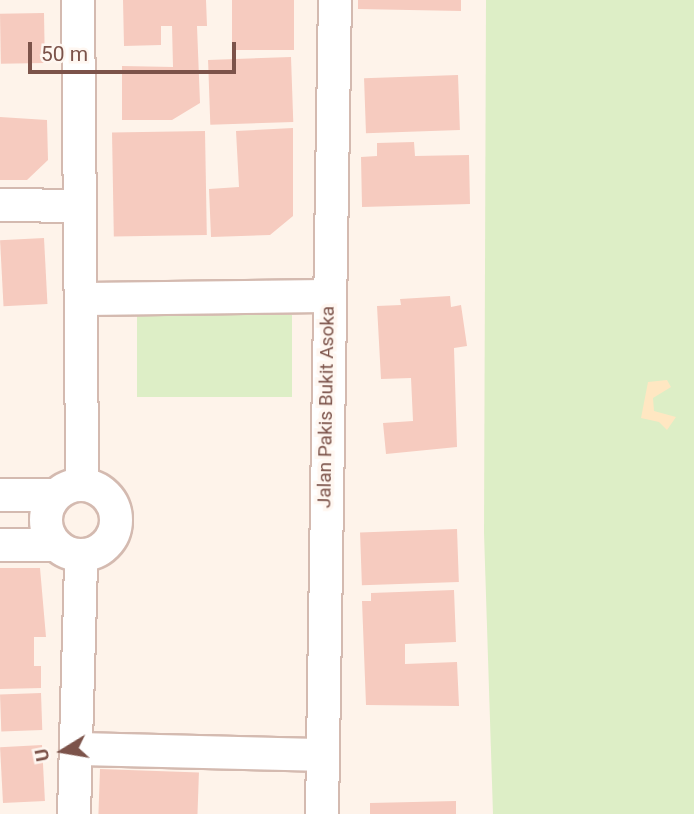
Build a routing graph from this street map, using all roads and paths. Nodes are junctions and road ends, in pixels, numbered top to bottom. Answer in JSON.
{"nodes":[{"id":1,"x":78,"y":0,"type":"edge"},
{"id":2,"x":335,"y":0,"type":"edge"},
{"id":3,"x":0,"y":205,"type":"edge"},
{"id":4,"x":78,"y":206,"type":"junction"},
{"id":5,"x":328,"y":296,"type":"junction"},
{"id":6,"x":83,"y":299,"type":"junction"},
{"id":7,"x":69,"y":490,"type":"junction"},
{"id":8,"x":0,"y":495,"type":"edge"},
{"id":9,"x":0,"y":545,"type":"edge"},
{"id":10,"x":69,"y":550,"type":"junction"},
{"id":11,"x":76,"y":749,"type":"junction"},
{"id":12,"x":321,"y":755,"type":"junction"},
{"id":13,"x":74,"y":814,"type":"edge"},
{"id":14,"x":322,"y":814,"type":"edge"}],
"edges":[{"from":1,"to":4,"type":"street"},
{"from":2,"to":5,"type":"street","name":"Jalan Pakis Bukit Asoka"},
{"from":3,"to":4,"type":"street"},
{"from":4,"to":6,"type":"street"},
{"from":5,"to":6,"type":"street"},
{"from":5,"to":12,"type":"street","name":"Jalan Pakis Bukit Asoka"},
{"from":6,"to":7,"type":"street"},
{"from":7,"to":8,"type":"street"},
{"from":7,"to":10,"type":"street"},
{"from":7,"to":10,"type":"street"},
{"from":9,"to":10,"type":"street"},
{"from":10,"to":11,"type":"street"},
{"from":11,"to":12,"type":"street"},
{"from":11,"to":13,"type":"street"},
{"from":12,"to":14,"type":"street","name":"Jalan Pakis Bukit Asoka"}]}
